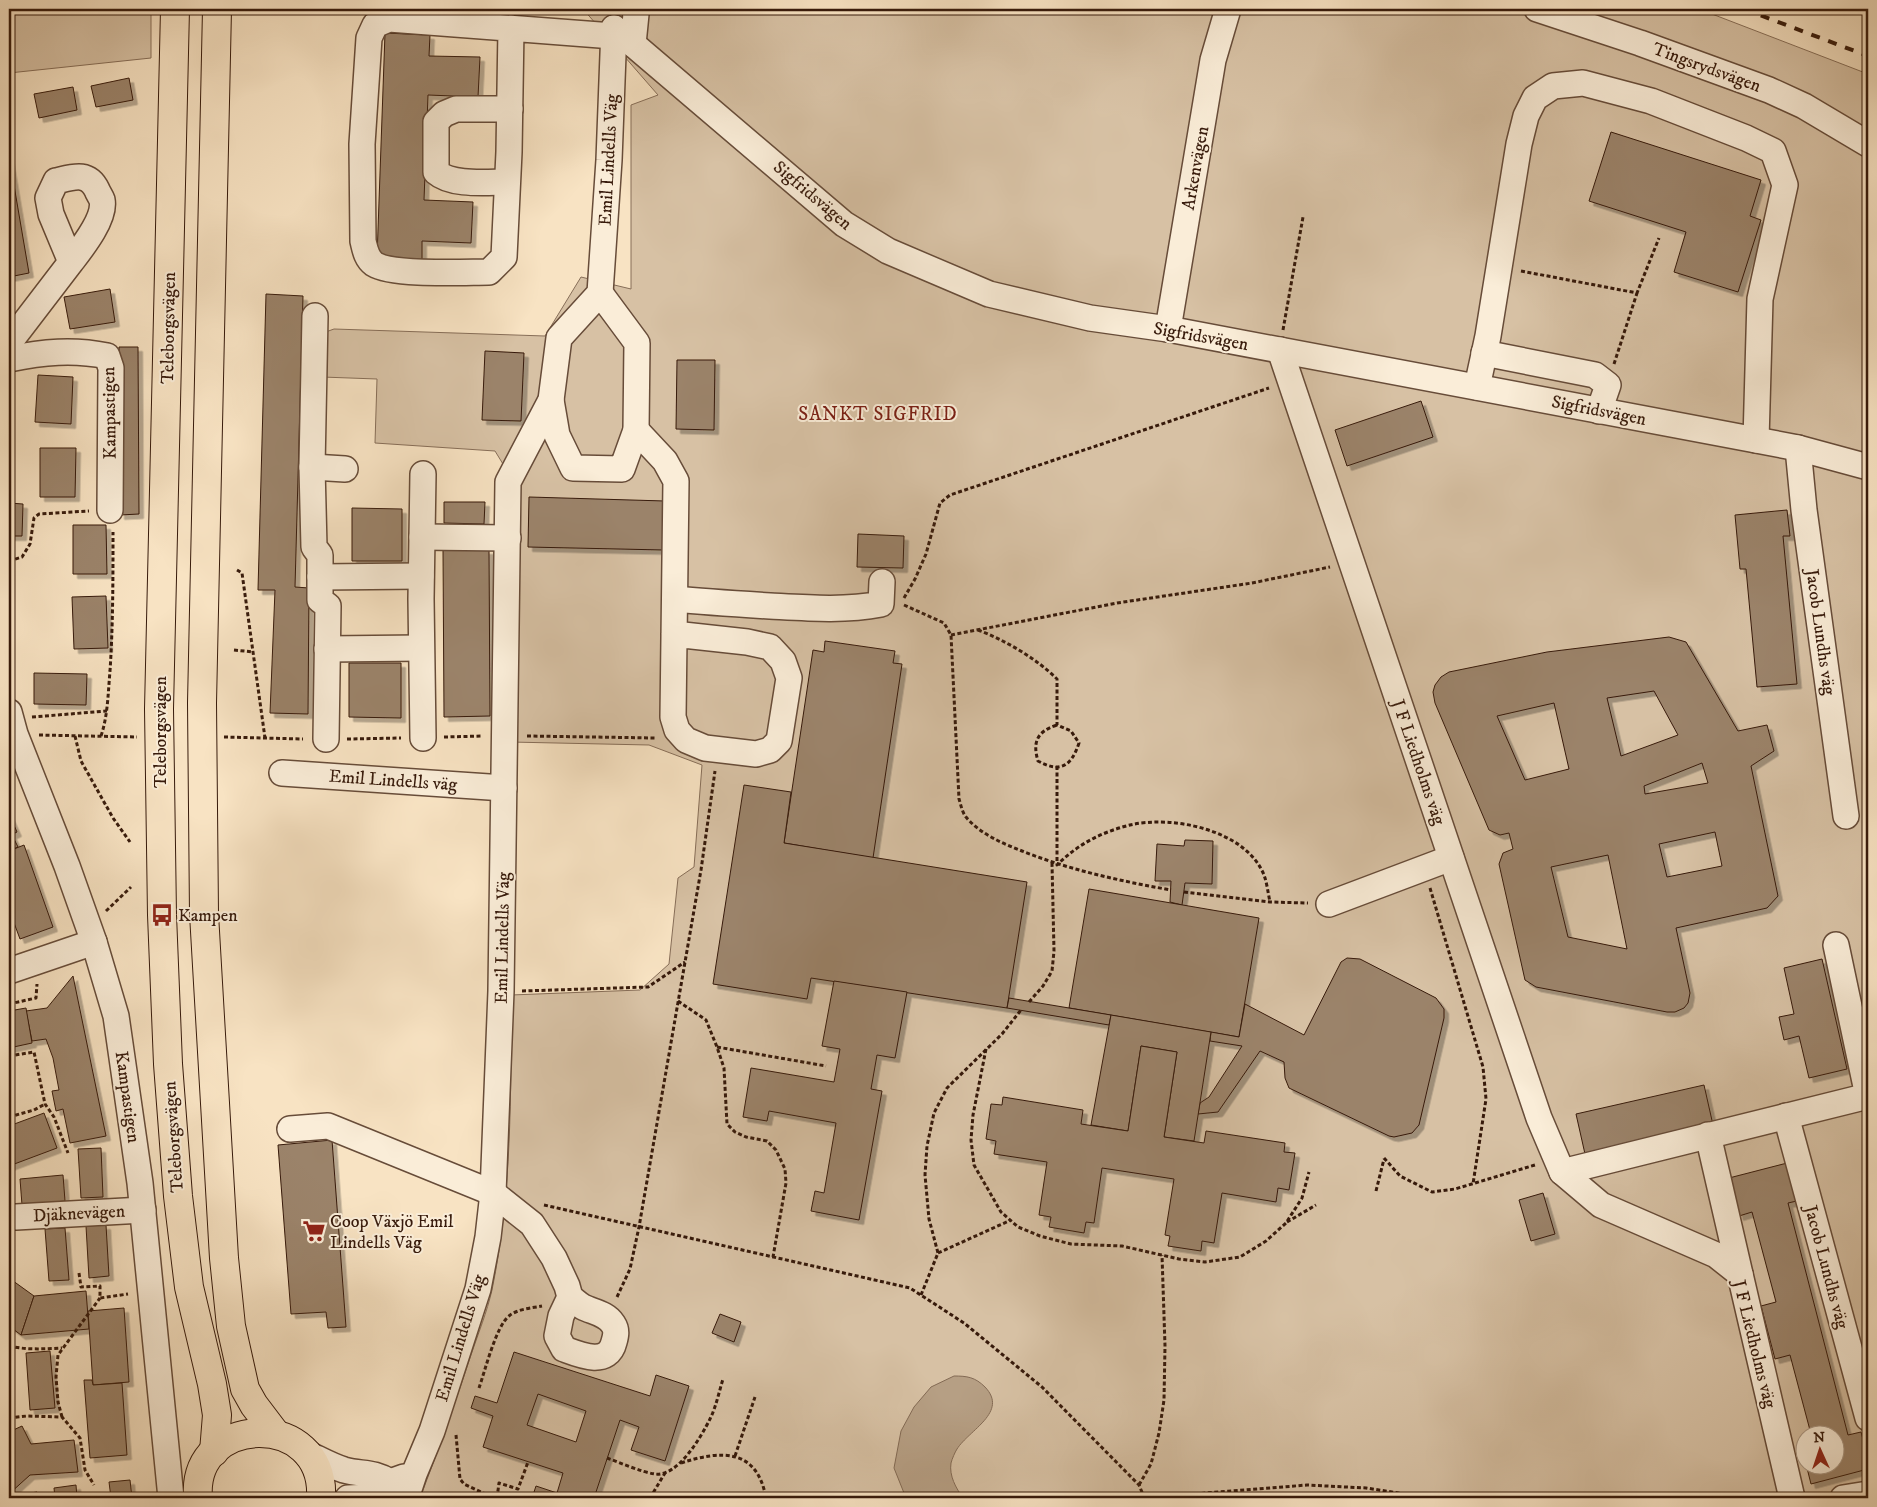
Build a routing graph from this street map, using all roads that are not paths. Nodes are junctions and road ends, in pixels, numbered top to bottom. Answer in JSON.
{"nodes":[{"id":1,"x":175,"y":9,"type":"edge"},
{"id":2,"x":217,"y":9,"type":"edge"},
{"id":3,"x":634,"y":9,"type":"edge"},
{"id":4,"x":1228,"y":9,"type":"edge"},
{"id":5,"x":1537,"y":9,"type":"edge"},
{"id":6,"x":511,"y":28,"type":"junction"},
{"id":7,"x":620,"y":36,"type":"junction"},
{"id":8,"x":510,"y":109,"type":"junction"},
{"id":9,"x":1868,"y":144,"type":"edge"},
{"id":10,"x":508,"y":182,"type":"junction"},
{"id":11,"x":71,"y":262,"type":"dead end"},
{"id":12,"x":600,"y":293,"type":"junction"},
{"id":13,"x":316,"y":316,"type":"dead end"},
{"id":14,"x":1168,"y":329,"type":"junction"},
{"id":15,"x":9,"y":343,"type":"edge"},
{"id":16,"x":1280,"y":350,"type":"junction"},
{"id":17,"x":1484,"y":353,"type":"junction"},
{"id":18,"x":9,"y":359,"type":"edge"},
{"id":19,"x":1477,"y":387,"type":"junction"},
{"id":20,"x":551,"y":400,"type":"junction"},
{"id":21,"x":1600,"y":411,"type":"junction"},
{"id":22,"x":636,"y":430,"type":"junction"},
{"id":23,"x":1756,"y":440,"type":"junction"},
{"id":24,"x":1798,"y":448,"type":"junction"},
{"id":25,"x":312,"y":467,"type":"junction"},
{"id":26,"x":1868,"y":467,"type":"edge"},
{"id":27,"x":345,"y":469,"type":"dead end"},
{"id":28,"x":423,"y":474,"type":"dead end"},
{"id":29,"x":110,"y":510,"type":"road end"},
{"id":30,"x":422,"y":537,"type":"junction"},
{"id":31,"x":508,"y":538,"type":"junction"},
{"id":32,"x":421,"y":576,"type":"junction"},
{"id":33,"x":320,"y":578,"type":"junction"},
{"id":34,"x":882,"y":582,"type":"dead end"},
{"id":35,"x":674,"y":599,"type":"junction"},
{"id":36,"x":674,"y":634,"type":"junction"},
{"id":37,"x":421,"y":648,"type":"junction"},
{"id":38,"x":327,"y":649,"type":"junction"},
{"id":39,"x":12,"y":730,"type":"edge"},
{"id":40,"x":423,"y":738,"type":"road end"},
{"id":41,"x":326,"y":739,"type":"road end"},
{"id":42,"x":282,"y":773,"type":"dead end"},
{"id":43,"x":504,"y":788,"type":"junction"},
{"id":44,"x":1846,"y":816,"type":"dead end"},
{"id":45,"x":1452,"y":858,"type":"junction"},
{"id":46,"x":1329,"y":904,"type":"road end"},
{"id":47,"x":91,"y":935,"type":"junction"},
{"id":48,"x":1836,"y":945,"type":"dead end"},
{"id":49,"x":9,"y":971,"type":"edge"},
{"id":50,"x":1786,"y":1116,"type":"junction"},
{"id":51,"x":290,"y":1129,"type":"dead end"},
{"id":52,"x":1708,"y":1135,"type":"junction"},
{"id":53,"x":1559,"y":1165,"type":"junction"},
{"id":54,"x":493,"y":1192,"type":"junction"},
{"id":55,"x":143,"y":1210,"type":"junction"},
{"id":56,"x":16,"y":1217,"type":"dead end"},
{"id":57,"x":1740,"y":1274,"type":"junction"},
{"id":58,"x":567,"y":1303,"type":"junction"},
{"id":59,"x":1868,"y":1418,"type":"edge"},
{"id":60,"x":276,"y":1434,"type":"junction"},
{"id":61,"x":214,"y":1452,"type":"junction"},
{"id":62,"x":306,"y":1453,"type":"junction"},
{"id":63,"x":398,"y":1490,"type":"edge"},
{"id":64,"x":1868,"y":1494,"type":"edge"},
{"id":65,"x":171,"y":1498,"type":"edge"},
{"id":66,"x":198,"y":1498,"type":"edge"},
{"id":67,"x":321,"y":1498,"type":"edge"},
{"id":68,"x":348,"y":1498,"type":"edge"},
{"id":69,"x":1792,"y":1498,"type":"edge"},
{"id":70,"x":1843,"y":1498,"type":"edge"}],
"edges":[{"from":1,"to":61,"type":"main road","name":"Teleborgsvägen"},
{"from":2,"to":60,"type":"main road"},
{"from":3,"to":7,"type":"street","name":"Emil Lindells Väg"},
{"from":4,"to":14,"type":"street","name":"Arkenvägen"},
{"from":5,"to":9,"type":"street","name":"Tingsrydsvägen"},
{"from":6,"to":7,"type":"street"},
{"from":6,"to":8,"type":"street"},
{"from":6,"to":10,"type":"street"},
{"from":7,"to":12,"type":"street","name":"Emil Lindells Väg"},
{"from":7,"to":14,"type":"street","name":"Sigfridsvägen"},
{"from":8,"to":10,"type":"street"},
{"from":8,"to":10,"type":"street"},
{"from":11,"to":15,"type":"street"},
{"from":12,"to":20,"type":"street","name":"Emil Lindells Väg"},
{"from":12,"to":22,"type":"street","name":"Emil Lindells Väg"},
{"from":13,"to":25,"type":"street"},
{"from":14,"to":16,"type":"street","name":"Sigfridsvägen"},
{"from":16,"to":19,"type":"street","name":"Sigfridsvägen"},
{"from":16,"to":45,"type":"street","name":"J F Liedholms väg"},
{"from":17,"to":19,"type":"street"},
{"from":17,"to":21,"type":"street"},
{"from":17,"to":23,"type":"street"},
{"from":18,"to":29,"type":"street","name":"Kampastigen"},
{"from":19,"to":21,"type":"street","name":"Sigfridsvägen"},
{"from":20,"to":22,"type":"street","name":"Emil Lindells Väg"},
{"from":20,"to":31,"type":"street","name":"Emil Lindells Väg"},
{"from":21,"to":23,"type":"street","name":"Sigfridsvägen"},
{"from":22,"to":35,"type":"street"},
{"from":23,"to":24,"type":"street","name":"Sigfridsvägen"},
{"from":24,"to":26,"type":"street","name":"Sigfridsvägen"},
{"from":24,"to":44,"type":"street","name":"Jacob Lundhs väg"},
{"from":25,"to":27,"type":"street"},
{"from":25,"to":33,"type":"street"},
{"from":28,"to":30,"type":"street"},
{"from":30,"to":31,"type":"street"},
{"from":30,"to":32,"type":"street"},
{"from":31,"to":43,"type":"street","name":"Emil Lindells Väg"},
{"from":32,"to":33,"type":"street"},
{"from":32,"to":37,"type":"street"},
{"from":33,"to":38,"type":"street"},
{"from":34,"to":35,"type":"street"},
{"from":35,"to":36,"type":"street"},
{"from":36,"to":36,"type":"street"},
{"from":37,"to":38,"type":"street"},
{"from":37,"to":40,"type":"street"},
{"from":38,"to":41,"type":"street"},
{"from":39,"to":47,"type":"street","name":"Kampastigen"},
{"from":42,"to":43,"type":"street","name":"Emil Lindells väg"},
{"from":43,"to":54,"type":"street","name":"Emil Lindells Väg"},
{"from":45,"to":46,"type":"street"},
{"from":45,"to":53,"type":"street","name":"J F Liedholms väg"},
{"from":47,"to":49,"type":"street"},
{"from":47,"to":55,"type":"street","name":"Kampastigen"},
{"from":48,"to":50,"type":"street"},
{"from":50,"to":52,"type":"street"},
{"from":50,"to":59,"type":"street","name":"Jacob Lundhs väg"},
{"from":51,"to":54,"type":"street"},
{"from":52,"to":53,"type":"street"},
{"from":52,"to":57,"type":"street"},
{"from":53,"to":57,"type":"street","name":"J F Liedholms väg"},
{"from":54,"to":58,"type":"street"},
{"from":54,"to":63,"type":"street","name":"Emil Lindells Väg"},
{"from":55,"to":56,"type":"street","name":"Djäknevägen"},
{"from":55,"to":65,"type":"street","name":"Kampastigen"},
{"from":57,"to":69,"type":"street","name":"J F Liedholms väg"},
{"from":58,"to":58,"type":"street"},
{"from":60,"to":61,"type":"main road"},
{"from":60,"to":62,"type":"main road"},
{"from":61,"to":66,"type":"main road"},
{"from":62,"to":63,"type":"street"},
{"from":62,"to":67,"type":"main road"},
{"from":63,"to":68,"type":"street"},
{"from":64,"to":70,"type":"street"}]}
